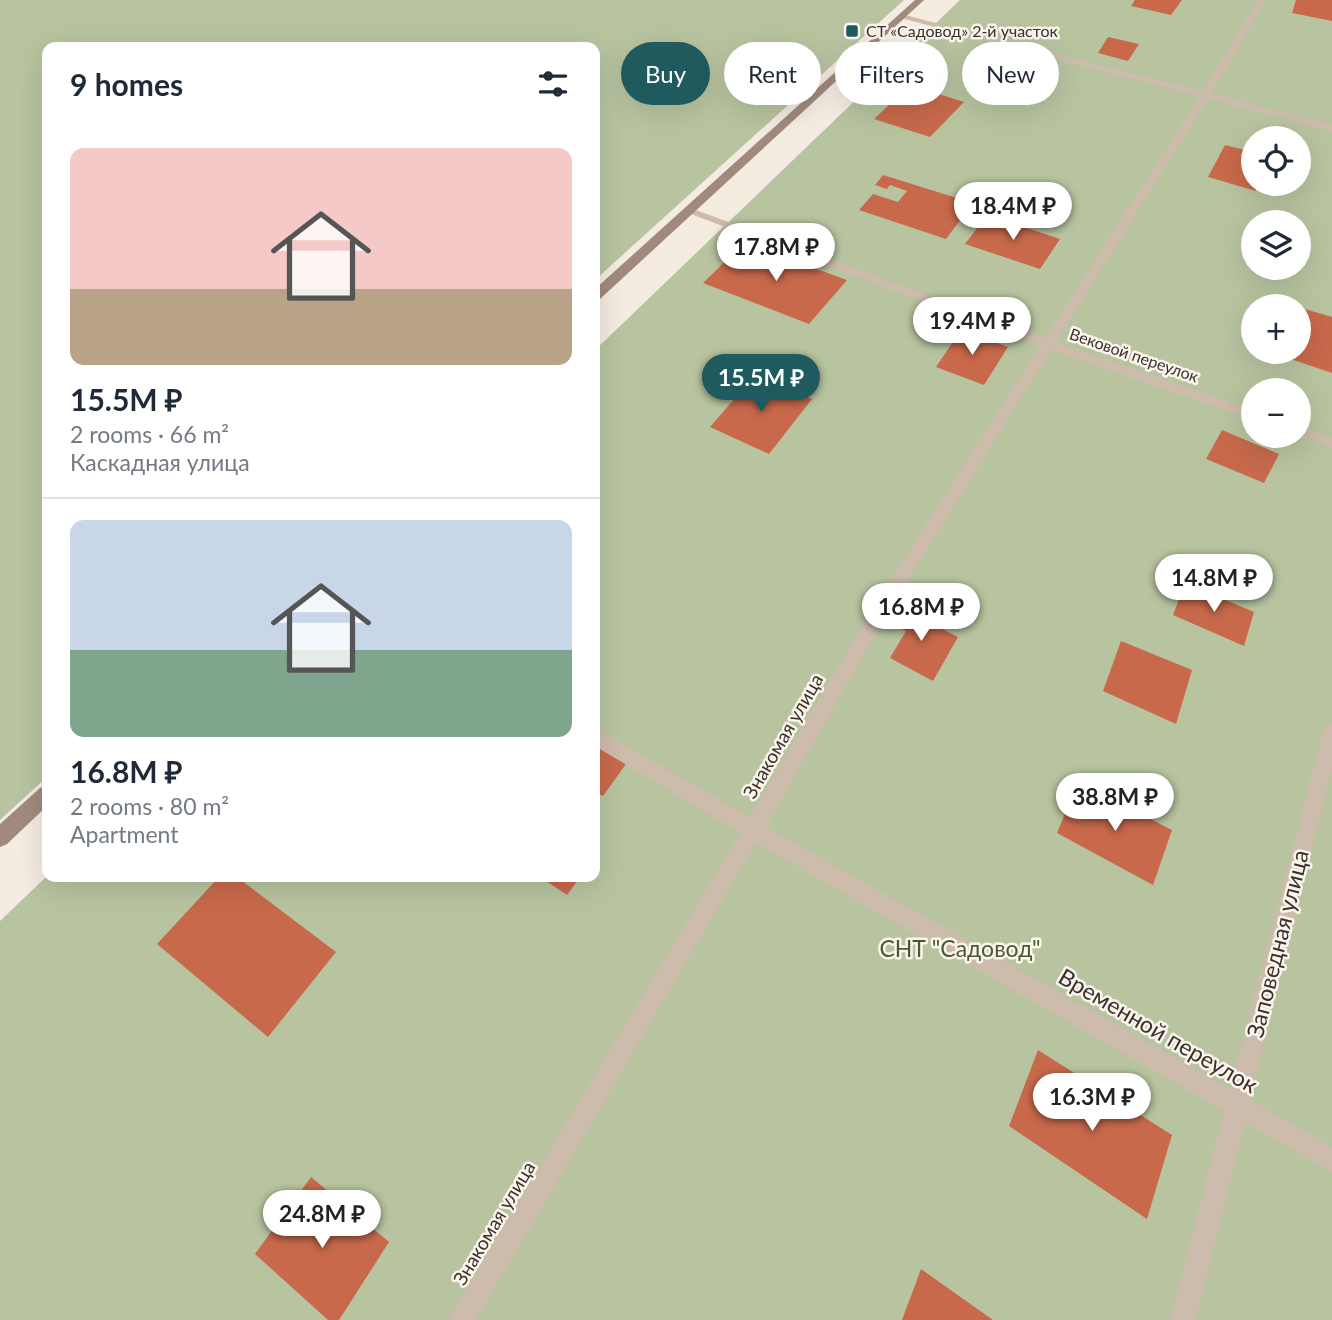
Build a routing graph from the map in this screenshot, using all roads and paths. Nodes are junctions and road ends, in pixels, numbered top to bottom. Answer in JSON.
{"nodes":[{"id":1,"x":920,"y":0,"type":"edge"},
{"id":2,"x":1262,"y":0,"type":"edge"},
{"id":3,"x":904,"y":16,"type":"junction"},
{"id":4,"x":1205,"y":96,"type":"junction"},
{"id":5,"x":1332,"y":128,"type":"edge"},
{"id":6,"x":689,"y":211,"type":"junction"},
{"id":7,"x":600,"y":291,"type":"edge"},
{"id":8,"x":1047,"y":344,"type":"junction"},
{"id":9,"x":1241,"y":411,"type":"edge"},
{"id":10,"x":1311,"y":435,"type":"edge"},
{"id":11,"x":1332,"y":442,"type":"edge"},
{"id":12,"x":1332,"y":731,"type":"edge"},
{"id":13,"x":600,"y":739,"type":"edge"},
{"id":14,"x":42,"y":799,"type":"edge"},
{"id":15,"x":753,"y":830,"type":"junction"},
{"id":16,"x":0,"y":837,"type":"edge"},
{"id":17,"x":1237,"y":1105,"type":"junction"},
{"id":18,"x":1332,"y":1160,"type":"edge"},
{"id":19,"x":461,"y":1320,"type":"edge"},
{"id":20,"x":1183,"y":1320,"type":"edge"}],
"edges":[{"from":1,"to":3,"type":"street"},
{"from":2,"to":4,"type":"street","name":"Знакомая улица"},
{"from":3,"to":4,"type":"street"},
{"from":3,"to":6,"type":"street"},
{"from":4,"to":5,"type":"street"},
{"from":4,"to":8,"type":"street","name":"Знакомая улица"},
{"from":6,"to":7,"type":"street"},
{"from":6,"to":8,"type":"street","name":"Вековой переулок"},
{"from":8,"to":9,"type":"street","name":"Вековой переулок"},
{"from":8,"to":15,"type":"street","name":"Знакомая улица"},
{"from":10,"to":11,"type":"street"},
{"from":12,"to":17,"type":"street","name":"Заповедная улица"},
{"from":13,"to":15,"type":"street","name":"Временной переулок"},
{"from":14,"to":16,"type":"street"},
{"from":15,"to":17,"type":"street","name":"Временной переулок"},
{"from":15,"to":19,"type":"street","name":"Знакомая улица"},
{"from":17,"to":18,"type":"street","name":"Временной переулок"},
{"from":17,"to":20,"type":"street","name":"Заповедная улица"}]}
